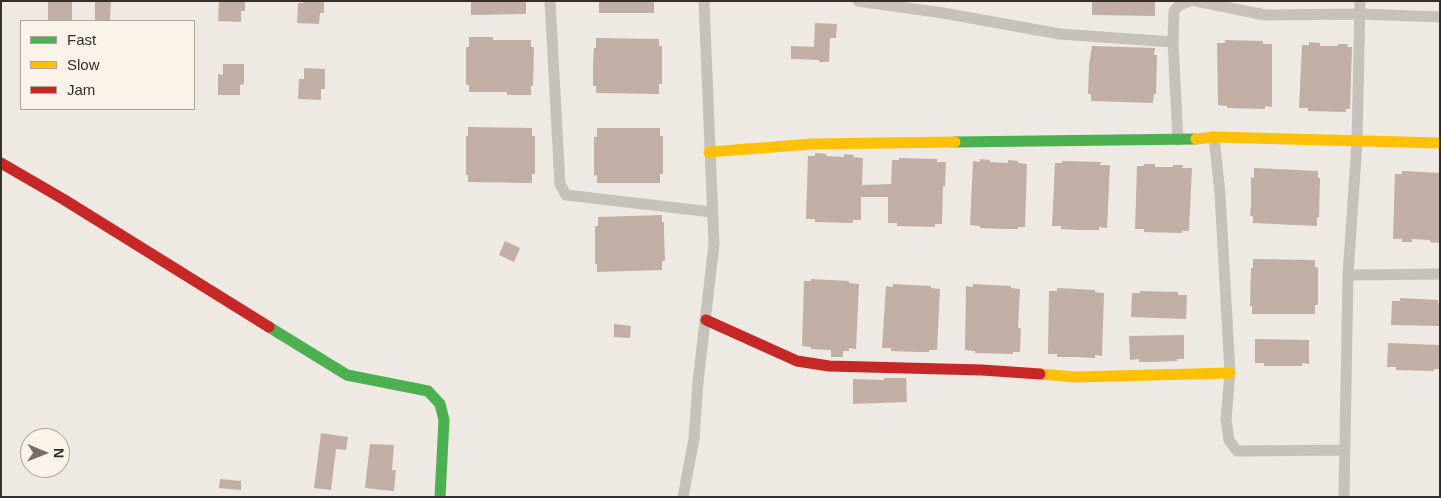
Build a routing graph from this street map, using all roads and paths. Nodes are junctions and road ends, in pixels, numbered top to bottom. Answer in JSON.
{"nodes":[{"id":1,"x":550,"y":1,"type":"edge"},
{"id":2,"x":704,"y":1,"type":"edge"},
{"id":3,"x":858,"y":1,"type":"edge"},
{"id":4,"x":1360,"y":1,"type":"edge"},
{"id":5,"x":1189,"y":2,"type":"edge"},
{"id":6,"x":1360,"y":14,"type":"junction"},
{"id":7,"x":1440,"y":17,"type":"edge"},
{"id":8,"x":1173,"y":42,"type":"junction"},
{"id":9,"x":1214,"y":137,"type":"junction"},
{"id":10,"x":1178,"y":140,"type":"junction"},
{"id":11,"x":1357,"y":142,"type":"junction"},
{"id":12,"x":1440,"y":143,"type":"edge"},
{"id":13,"x":709,"y":152,"type":"junction"},
{"id":14,"x":1,"y":163,"type":"edge"},
{"id":15,"x":712,"y":212,"type":"junction"},
{"id":16,"x":1440,"y":274,"type":"edge"},
{"id":17,"x":1348,"y":275,"type":"junction"},
{"id":18,"x":706,"y":320,"type":"junction"},
{"id":19,"x":1230,"y":373,"type":"junction"},
{"id":20,"x":1344,"y":450,"type":"junction"},
{"id":21,"x":440,"y":497,"type":"edge"},
{"id":22,"x":683,"y":497,"type":"edge"},
{"id":23,"x":1344,"y":497,"type":"edge"}],
"edges":[{"from":1,"to":15,"type":"street"},
{"from":2,"to":13,"type":"street"},
{"from":3,"to":8,"type":"street"},
{"from":4,"to":6,"type":"street"},
{"from":5,"to":6,"type":"street"},
{"from":5,"to":8,"type":"street"},
{"from":6,"to":7,"type":"street"},
{"from":6,"to":11,"type":"street"},
{"from":8,"to":10,"type":"street"},
{"from":9,"to":10,"type":"street"},
{"from":9,"to":11,"type":"street"},
{"from":9,"to":19,"type":"street"},
{"from":10,"to":13,"type":"street"},
{"from":11,"to":12,"type":"street"},
{"from":11,"to":17,"type":"street"},
{"from":13,"to":15,"type":"street"},
{"from":14,"to":21,"type":"street"},
{"from":15,"to":18,"type":"street"},
{"from":16,"to":17,"type":"street"},
{"from":17,"to":20,"type":"street"},
{"from":18,"to":19,"type":"street"},
{"from":18,"to":22,"type":"street"},
{"from":19,"to":20,"type":"street"},
{"from":20,"to":23,"type":"street"}]}
